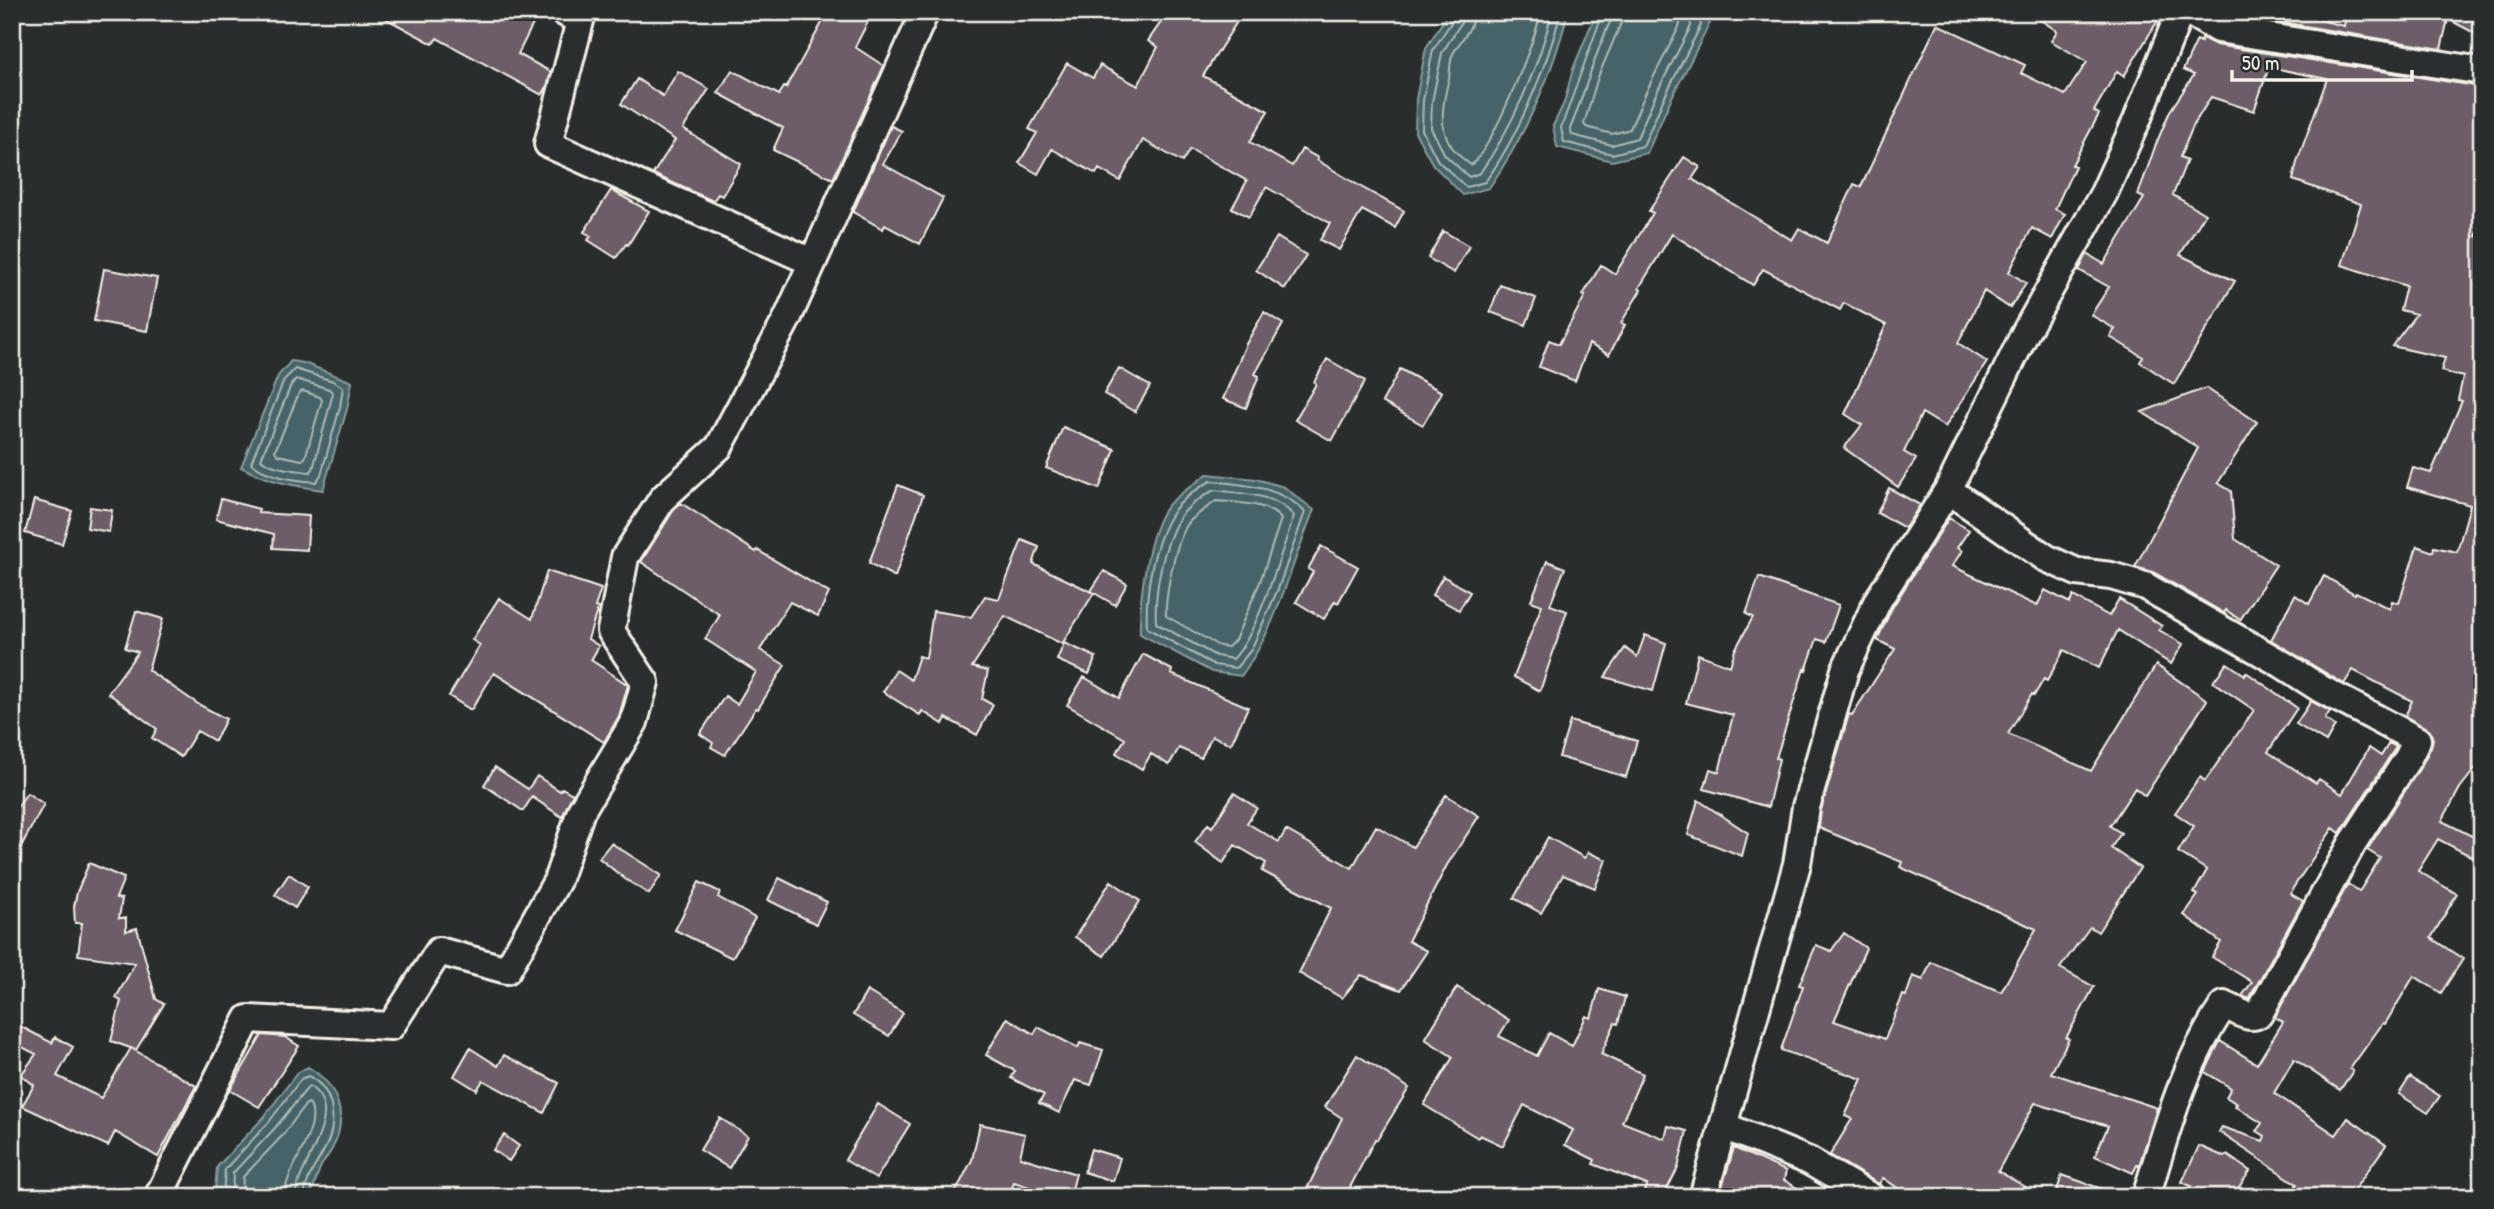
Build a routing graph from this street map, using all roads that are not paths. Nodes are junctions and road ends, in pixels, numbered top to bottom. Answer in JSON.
{"nodes":[{"id":1,"x":564,"y":12,"type":"edge"},
{"id":2,"x":925,"y":12,"type":"edge"},
{"id":3,"x":2180,"y":12,"type":"edge"},
{"id":4,"x":2189,"y":12,"type":"edge"},
{"id":5,"x":2482,"y":71,"type":"edge"},
{"id":6,"x":812,"y":262,"type":"junction"},
{"id":7,"x":1948,"y":490,"type":"junction"},
{"id":8,"x":1724,"y":1126,"type":"junction"},
{"id":9,"x":158,"y":1197,"type":"edge"},
{"id":10,"x":1703,"y":1197,"type":"edge"},
{"id":11,"x":1871,"y":1197,"type":"edge"},
{"id":12,"x":2146,"y":1197,"type":"edge"}],
"edges":[{"from":1,"to":6,"type":"street"},
{"from":2,"to":6,"type":"street"},
{"from":3,"to":7,"type":"street"},
{"from":4,"to":5,"type":"street"},
{"from":6,"to":9,"type":"street"},
{"from":7,"to":8,"type":"street"},
{"from":7,"to":12,"type":"street"},
{"from":8,"to":10,"type":"street"},
{"from":8,"to":11,"type":"street"}]}
